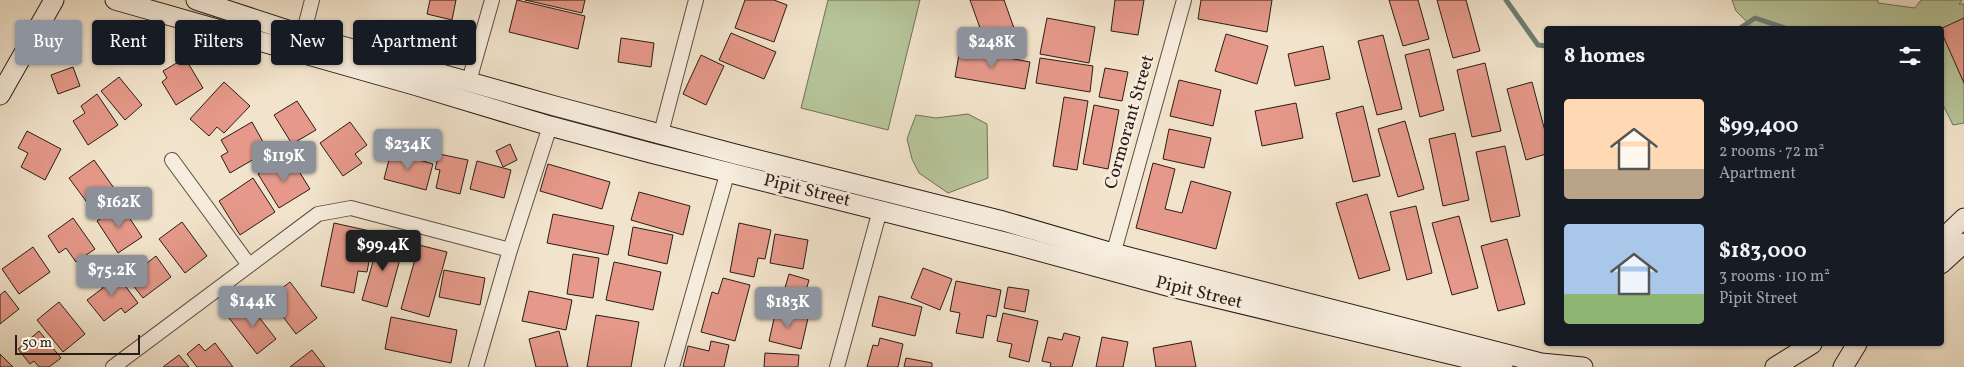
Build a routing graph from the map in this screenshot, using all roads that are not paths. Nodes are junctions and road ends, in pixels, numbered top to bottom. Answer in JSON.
{"nodes":[{"id":1,"x":70,"y":0,"type":"edge"},
{"id":2,"x":115,"y":0,"type":"edge"},
{"id":3,"x":196,"y":0,"type":"edge"},
{"id":4,"x":312,"y":0,"type":"edge"},
{"id":5,"x":492,"y":0,"type":"edge"},
{"id":6,"x":696,"y":0,"type":"edge"},
{"id":7,"x":1184,"y":0,"type":"edge"},
{"id":8,"x":47,"y":4,"type":"edge"},
{"id":9,"x":307,"y":20,"type":"edge"},
{"id":10,"x":271,"y":24,"type":"edge"},
{"id":11,"x":343,"y":45,"type":"edge"},
{"id":12,"x":469,"y":81,"type":"junction"},
{"id":13,"x":0,"y":95,"type":"edge"},
{"id":14,"x":550,"y":126,"type":"junction"},
{"id":15,"x":661,"y":133,"type":"junction"},
{"id":16,"x":172,"y":160,"type":"dead end"},
{"id":17,"x":728,"y":171,"type":"junction"},
{"id":18,"x":880,"y":210,"type":"junction"},
{"id":19,"x":1964,"y":218,"type":"edge"},
{"id":20,"x":1944,"y":237,"type":"edge"},
{"id":21,"x":1964,"y":244,"type":"edge"},
{"id":22,"x":510,"y":250,"type":"junction"},
{"id":23,"x":1111,"y":261,"type":"junction"},
{"id":24,"x":1944,"y":261,"type":"edge"},
{"id":25,"x":248,"y":266,"type":"junction"},
{"id":26,"x":1809,"y":346,"type":"edge"},
{"id":27,"x":1856,"y":346,"type":"edge"},
{"id":28,"x":113,"y":367,"type":"edge"},
{"id":29,"x":476,"y":367,"type":"edge"},
{"id":30,"x":672,"y":367,"type":"edge"},
{"id":31,"x":837,"y":367,"type":"edge"},
{"id":32,"x":1503,"y":367,"type":"edge"},
{"id":33,"x":1583,"y":367,"type":"edge"},
{"id":34,"x":1775,"y":367,"type":"edge"},
{"id":35,"x":1843,"y":367,"type":"edge"}],
"edges":[{"from":1,"to":8,"type":"main road"},
{"from":2,"to":14,"type":"main road","name":"Pipit Street"},
{"from":3,"to":10,"type":"main road","name":"Pipit Street"},
{"from":4,"to":9,"type":"street"},
{"from":5,"to":12,"type":"street"},
{"from":6,"to":15,"type":"street"},
{"from":7,"to":23,"type":"street","name":"Cormorant Street"},
{"from":8,"to":13,"type":"main road"},
{"from":11,"to":12,"type":"main road","name":"Pipit Street"},
{"from":12,"to":15,"type":"main road","name":"Pipit Street"},
{"from":14,"to":17,"type":"main road","name":"Pipit Street"},
{"from":14,"to":22,"type":"street"},
{"from":15,"to":23,"type":"main road","name":"Pipit Street"},
{"from":16,"to":25,"type":"street"},
{"from":17,"to":18,"type":"main road","name":"Pipit Street"},
{"from":17,"to":30,"type":"street"},
{"from":18,"to":23,"type":"main road","name":"Pipit Street"},
{"from":18,"to":31,"type":"street"},
{"from":19,"to":20,"type":"main road"},
{"from":21,"to":24,"type":"main road"},
{"from":22,"to":25,"type":"street"},
{"from":22,"to":29,"type":"street"},
{"from":23,"to":32,"type":"main road","name":"Pipit Street"},
{"from":23,"to":33,"type":"main road","name":"Pipit Street"},
{"from":25,"to":28,"type":"street"},
{"from":26,"to":34,"type":"main road"},
{"from":27,"to":35,"type":"main road"}]}
